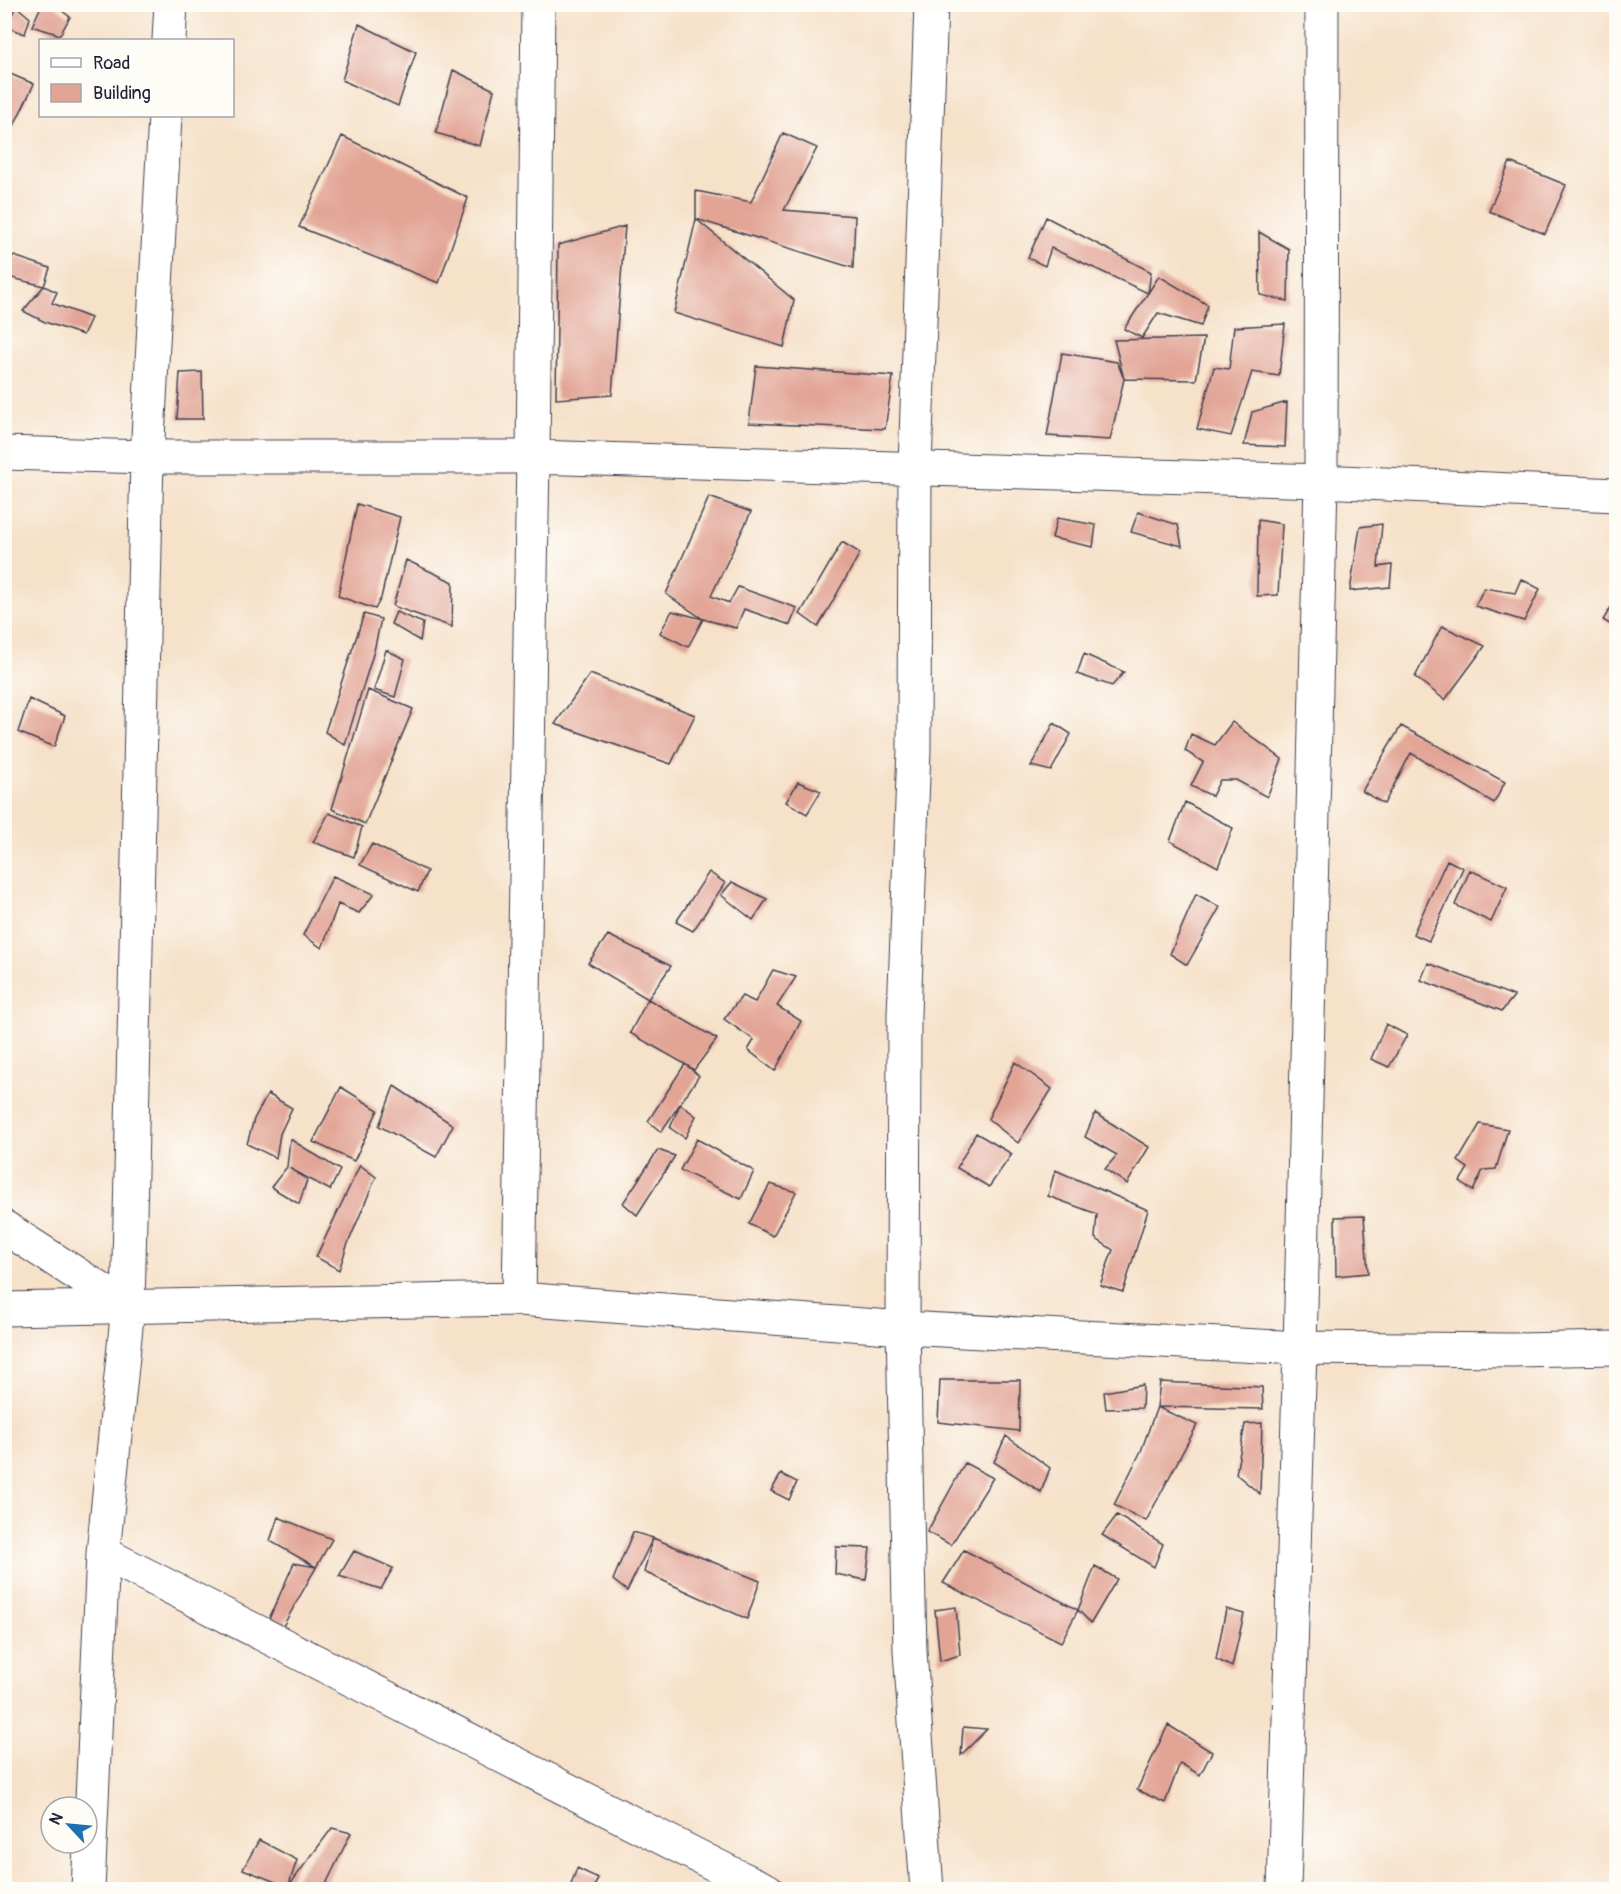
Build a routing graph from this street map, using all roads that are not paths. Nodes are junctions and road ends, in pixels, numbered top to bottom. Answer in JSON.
{"nodes":[{"id":1,"x":171,"y":4,"type":"edge"},
{"id":2,"x":538,"y":4,"type":"edge"},
{"id":3,"x":931,"y":4,"type":"edge"},
{"id":4,"x":1322,"y":4,"type":"edge"},
{"id":5,"x":169,"y":39,"type":"edge"},
{"id":6,"x":165,"y":117,"type":"edge"},
{"id":7,"x":4,"y":453,"type":"edge"},
{"id":8,"x":147,"y":457,"type":"junction"},
{"id":9,"x":533,"y":457,"type":"junction"},
{"id":10,"x":915,"y":467,"type":"junction"},
{"id":11,"x":1321,"y":481,"type":"junction"},
{"id":12,"x":1617,"y":495,"type":"edge"},
{"id":13,"x":4,"y":1227,"type":"edge"},
{"id":14,"x":519,"y":1299,"type":"junction"},
{"id":15,"x":128,"y":1307,"type":"junction"},
{"id":16,"x":4,"y":1310,"type":"edge"},
{"id":17,"x":903,"y":1328,"type":"junction"},
{"id":18,"x":1300,"y":1348,"type":"junction"},
{"id":19,"x":1617,"y":1348,"type":"edge"},
{"id":20,"x":103,"y":1554,"type":"junction"},
{"id":21,"x":731,"y":1882,"type":"edge"},
{"id":22,"x":88,"y":1890,"type":"edge"},
{"id":23,"x":767,"y":1890,"type":"edge"},
{"id":24,"x":927,"y":1890,"type":"edge"},
{"id":25,"x":1284,"y":1890,"type":"edge"}],
"edges":[{"from":1,"to":5,"type":"street"},
{"from":2,"to":9,"type":"street"},
{"from":3,"to":10,"type":"street"},
{"from":4,"to":11,"type":"street"},
{"from":6,"to":8,"type":"street"},
{"from":7,"to":8,"type":"street"},
{"from":8,"to":9,"type":"street"},
{"from":8,"to":15,"type":"street"},
{"from":9,"to":10,"type":"street"},
{"from":9,"to":14,"type":"street"},
{"from":10,"to":11,"type":"street"},
{"from":10,"to":17,"type":"street"},
{"from":11,"to":12,"type":"street"},
{"from":11,"to":18,"type":"street"},
{"from":13,"to":15,"type":"street"},
{"from":14,"to":15,"type":"street"},
{"from":14,"to":17,"type":"street"},
{"from":15,"to":16,"type":"street"},
{"from":15,"to":20,"type":"street"},
{"from":17,"to":18,"type":"street"},
{"from":17,"to":24,"type":"street"},
{"from":18,"to":19,"type":"street"},
{"from":18,"to":25,"type":"street"},
{"from":20,"to":21,"type":"street"},
{"from":20,"to":22,"type":"street"},
{"from":21,"to":23,"type":"street"}]}
